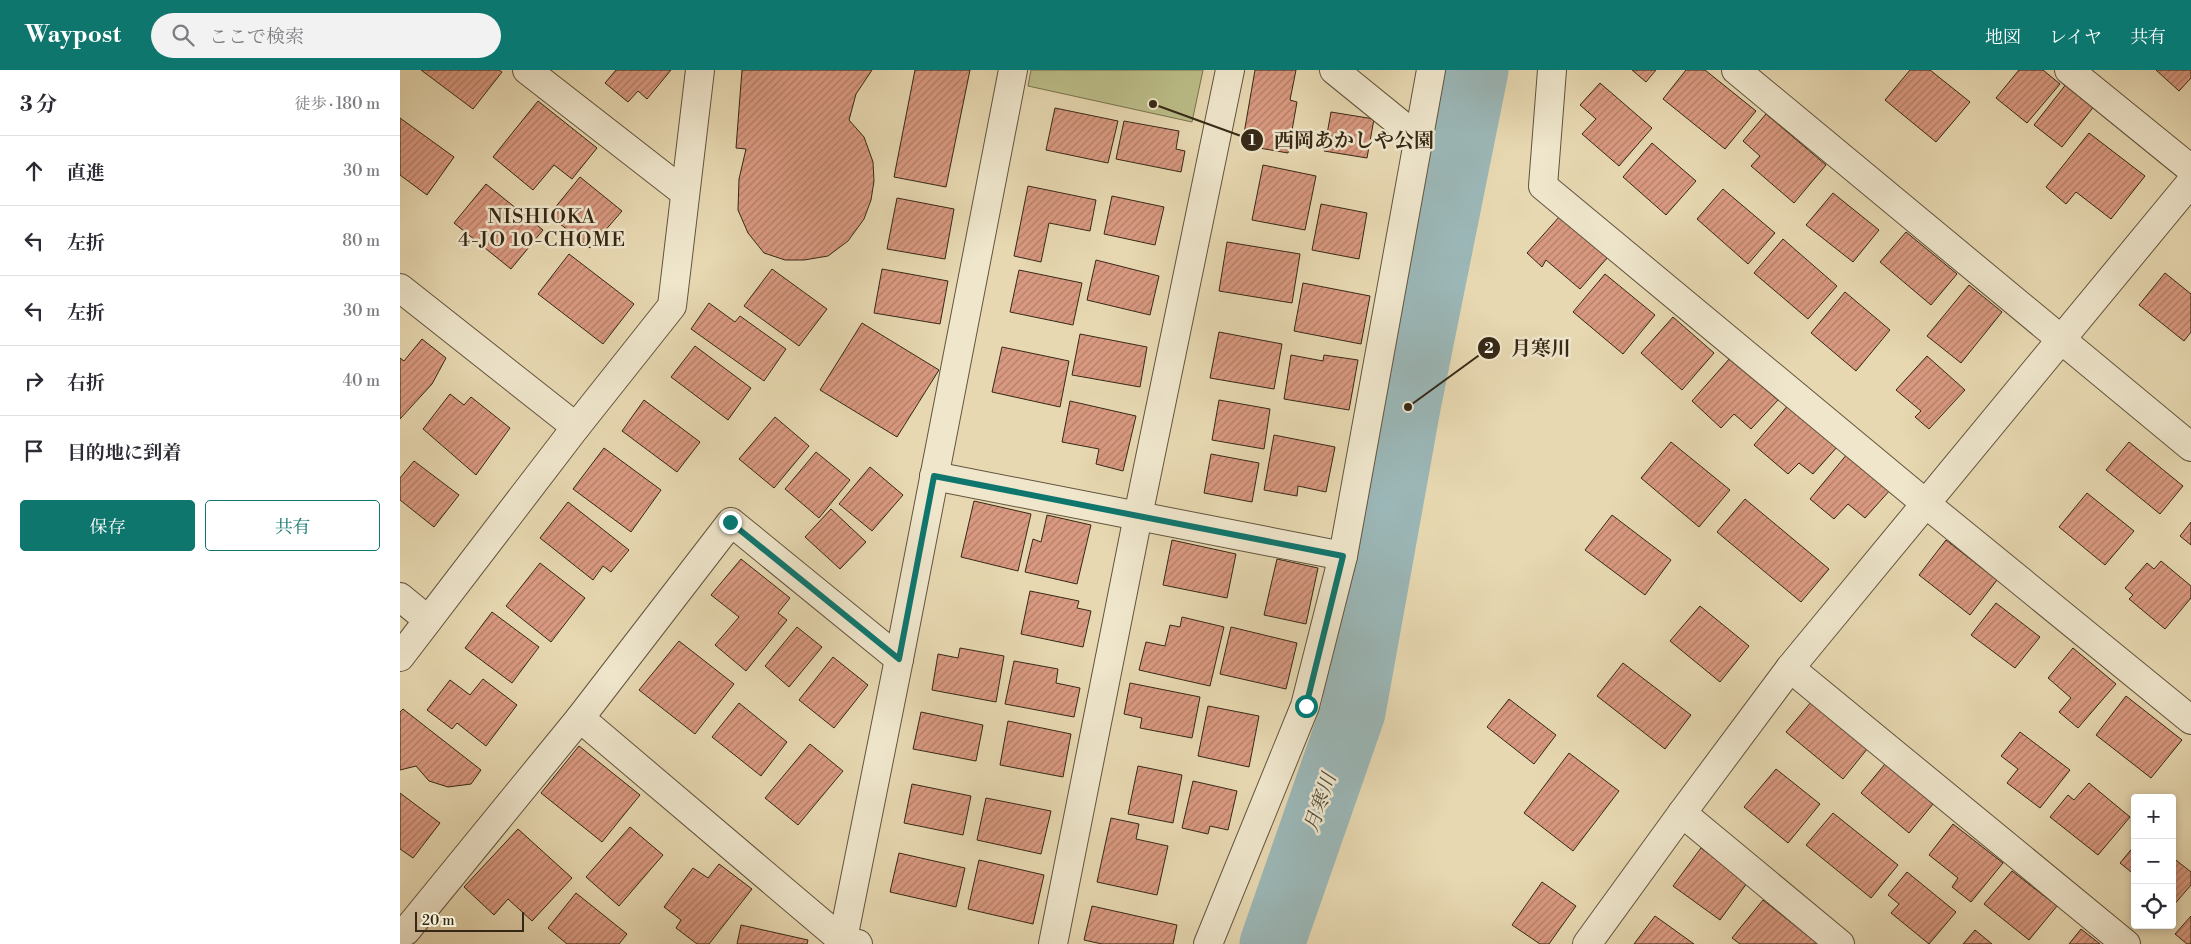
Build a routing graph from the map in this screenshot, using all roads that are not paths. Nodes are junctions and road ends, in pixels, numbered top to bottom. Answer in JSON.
{"nodes":[{"id":1,"x":527,"y":70,"type":"edge"},
{"id":2,"x":700,"y":70,"type":"edge"},
{"id":3,"x":1013,"y":70,"type":"edge"},
{"id":4,"x":1230,"y":70,"type":"edge"},
{"id":5,"x":1334,"y":70,"type":"edge"},
{"id":6,"x":1431,"y":70,"type":"edge"},
{"id":7,"x":1552,"y":70,"type":"edge"},
{"id":8,"x":1736,"y":70,"type":"edge"},
{"id":9,"x":2069,"y":70,"type":"edge"},
{"id":10,"x":1764,"y":81,"type":"edge"},
{"id":11,"x":1419,"y":139,"type":"junction"},
{"id":12,"x":2191,"y":169,"type":"edge"},
{"id":13,"x":2191,"y":182,"type":"edge"},
{"id":14,"x":685,"y":194,"type":"junction"},
{"id":15,"x":400,"y":288,"type":"edge"},
{"id":16,"x":2062,"y":339,"type":"junction"},
{"id":17,"x":576,"y":427,"type":"junction"},
{"id":18,"x":2191,"y":447,"type":"edge"},
{"id":19,"x":934,"y":476,"type":"junction"},
{"id":20,"x":1925,"y":503,"type":"junction"},
{"id":21,"x":1138,"y":516,"type":"junction"},
{"id":22,"x":1343,"y":556,"type":"junction"},
{"id":23,"x":400,"y":597,"type":"edge"},
{"id":24,"x":428,"y":620,"type":"junction"},
{"id":25,"x":400,"y":657,"type":"edge"},
{"id":26,"x":899,"y":659,"type":"junction"},
{"id":27,"x":1790,"y":668,"type":"junction"},
{"id":28,"x":580,"y":718,"type":"junction"},
{"id":29,"x":2191,"y":720,"type":"edge"},
{"id":30,"x":1682,"y":813,"type":"junction"},
{"id":31,"x":409,"y":934,"type":"edge"},
{"id":32,"x":847,"y":943,"type":"edge"},
{"id":33,"x":1053,"y":944,"type":"edge"},
{"id":34,"x":1208,"y":944,"type":"edge"},
{"id":35,"x":1587,"y":944,"type":"edge"},
{"id":36,"x":1840,"y":944,"type":"edge"},
{"id":37,"x":2126,"y":944,"type":"edge"}],
"edges":[{"from":1,"to":14,"type":"street"},
{"from":2,"to":14,"type":"street"},
{"from":3,"to":19,"type":"street"},
{"from":4,"to":21,"type":"street"},
{"from":5,"to":11,"type":"street"},
{"from":6,"to":11,"type":"street"},
{"from":7,"to":20,"type":"street"},
{"from":8,"to":10,"type":"street"},
{"from":9,"to":12,"type":"street"},
{"from":10,"to":16,"type":"street"},
{"from":11,"to":22,"type":"street"},
{"from":13,"to":16,"type":"street"},
{"from":14,"to":17,"type":"street"},
{"from":15,"to":17,"type":"street"},
{"from":16,"to":18,"type":"street"},
{"from":16,"to":20,"type":"street"},
{"from":17,"to":24,"type":"street"},
{"from":19,"to":21,"type":"street"},
{"from":19,"to":26,"type":"street"},
{"from":20,"to":27,"type":"street"},
{"from":20,"to":29,"type":"street"},
{"from":21,"to":22,"type":"street"},
{"from":21,"to":33,"type":"street"},
{"from":22,"to":34,"type":"street"},
{"from":23,"to":24,"type":"street"},
{"from":24,"to":25,"type":"street"},
{"from":26,"to":28,"type":"street"},
{"from":26,"to":32,"type":"street"},
{"from":27,"to":30,"type":"street"},
{"from":27,"to":37,"type":"street"},
{"from":28,"to":31,"type":"street"},
{"from":28,"to":32,"type":"street"},
{"from":30,"to":35,"type":"street"},
{"from":30,"to":36,"type":"street"}]}
